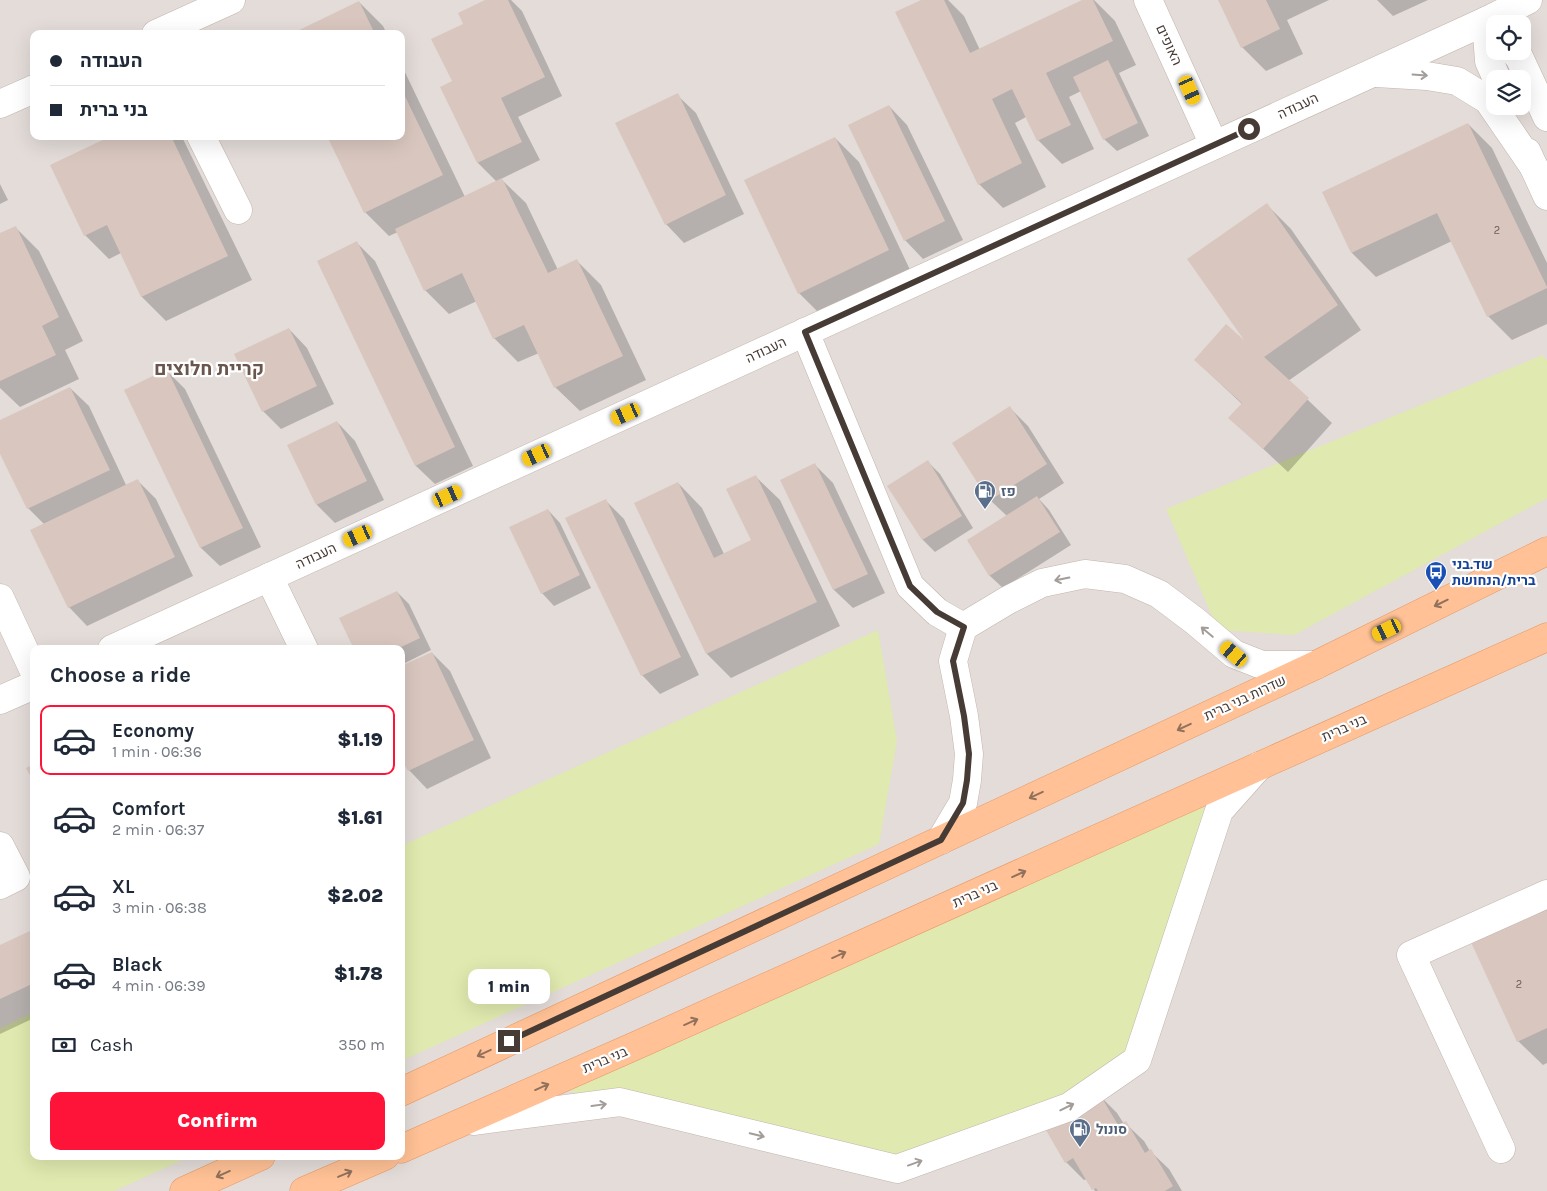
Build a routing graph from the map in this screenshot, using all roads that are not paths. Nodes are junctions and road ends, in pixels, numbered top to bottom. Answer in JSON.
{"nodes":[{"id":1,"x":231,"y":0,"type":"edge"},
{"id":2,"x":1148,"y":0,"type":"edge"},
{"id":3,"x":1528,"y":0,"type":"edge"},
{"id":4,"x":1506,"y":15,"type":"edge"},
{"id":5,"x":1486,"y":28,"type":"edge"},
{"id":6,"x":165,"y":30,"type":"edge"},
{"id":7,"x":1520,"y":60,"type":"edge"},
{"id":8,"x":1372,"y":73,"type":"junction"},
{"id":9,"x":30,"y":91,"type":"edge"},
{"id":10,"x":0,"y":104,"type":"edge"},
{"id":11,"x":1512,"y":115,"type":"edge"},
{"id":12,"x":1547,"y":117,"type":"edge"},
{"id":13,"x":202,"y":140,"type":"edge"},
{"id":14,"x":1214,"y":145,"type":"junction"},
{"id":15,"x":1534,"y":167,"type":"junction"},
{"id":16,"x":1547,"y":196,"type":"edge"},
{"id":17,"x":238,"y":210,"type":"dead end"},
{"id":18,"x":805,"y":332,"type":"junction"},
{"id":19,"x":1546,"y":550,"type":"edge"},
{"id":20,"x":269,"y":577,"type":"junction"},
{"id":21,"x":0,"y":598,"type":"edge"},
{"id":22,"x":964,"y":627,"type":"junction"},
{"id":23,"x":1547,"y":637,"type":"edge"},
{"id":24,"x":121,"y":645,"type":"edge"},
{"id":25,"x":302,"y":645,"type":"edge"},
{"id":26,"x":30,"y":662,"type":"edge"},
{"id":27,"x":1316,"y":665,"type":"junction"},
{"id":28,"x":30,"y":687,"type":"edge"},
{"id":29,"x":0,"y":700,"type":"edge"},
{"id":30,"x":1259,"y":766,"type":"junction"},
{"id":31,"x":941,"y":840,"type":"junction"},
{"id":32,"x":0,"y":846,"type":"edge"},
{"id":33,"x":0,"y":885,"type":"edge"},
{"id":34,"x":1547,"y":894,"type":"edge"},
{"id":35,"x":405,"y":1090,"type":"edge"},
{"id":36,"x":464,"y":1122,"type":"junction"},
{"id":37,"x":405,"y":1147,"type":"edge"},
{"id":38,"x":1501,"y":1149,"type":"dead end"},
{"id":39,"x":252,"y":1160,"type":"edge"},
{"id":40,"x":376,"y":1160,"type":"edge"},
{"id":41,"x":184,"y":1191,"type":"edge"},
{"id":42,"x":304,"y":1191,"type":"edge"}],
"edges":[{"from":1,"to":6,"type":"street"},
{"from":2,"to":14,"type":"street","name":"האופים"},
{"from":3,"to":4,"type":"street","name":"העבודה"},
{"from":5,"to":8,"type":"street","name":"העבודה"},
{"from":7,"to":12,"type":"street"},
{"from":8,"to":14,"type":"street","name":"העבודה"},
{"from":8,"to":15,"type":"street","one_way":true},
{"from":9,"to":10,"type":"street"},
{"from":11,"to":15,"type":"street"},
{"from":13,"to":17,"type":"street"},
{"from":14,"to":18,"type":"street","name":"העבודה"},
{"from":15,"to":16,"type":"street"},
{"from":18,"to":20,"type":"street","name":"העבודה"},
{"from":18,"to":22,"type":"street"},
{"from":19,"to":27,"type":"main road","name":"שדרות בני ברית","one_way":true},
{"from":20,"to":24,"type":"street","name":"העבודה"},
{"from":20,"to":25,"type":"street"},
{"from":21,"to":26,"type":"street"},
{"from":27,"to":22,"type":"street","one_way":true},
{"from":22,"to":31,"type":"street"},
{"from":23,"to":30,"type":"main road","name":"בני ברית"},
{"from":27,"to":31,"type":"main road","name":"שדרות בני ברית","one_way":true},
{"from":28,"to":29,"type":"street"},
{"from":36,"to":30,"type":"main road","name":"בני ברית","one_way":true},
{"from":36,"to":30,"type":"street","one_way":true},
{"from":31,"to":35,"type":"main road","one_way":true},
{"from":32,"to":33,"type":"street"},
{"from":34,"to":38,"type":"street"},
{"from":36,"to":37,"type":"main road","name":"בני ברית"},
{"from":39,"to":41,"type":"main road","one_way":true},
{"from":42,"to":40,"type":"main road","one_way":true}]}
